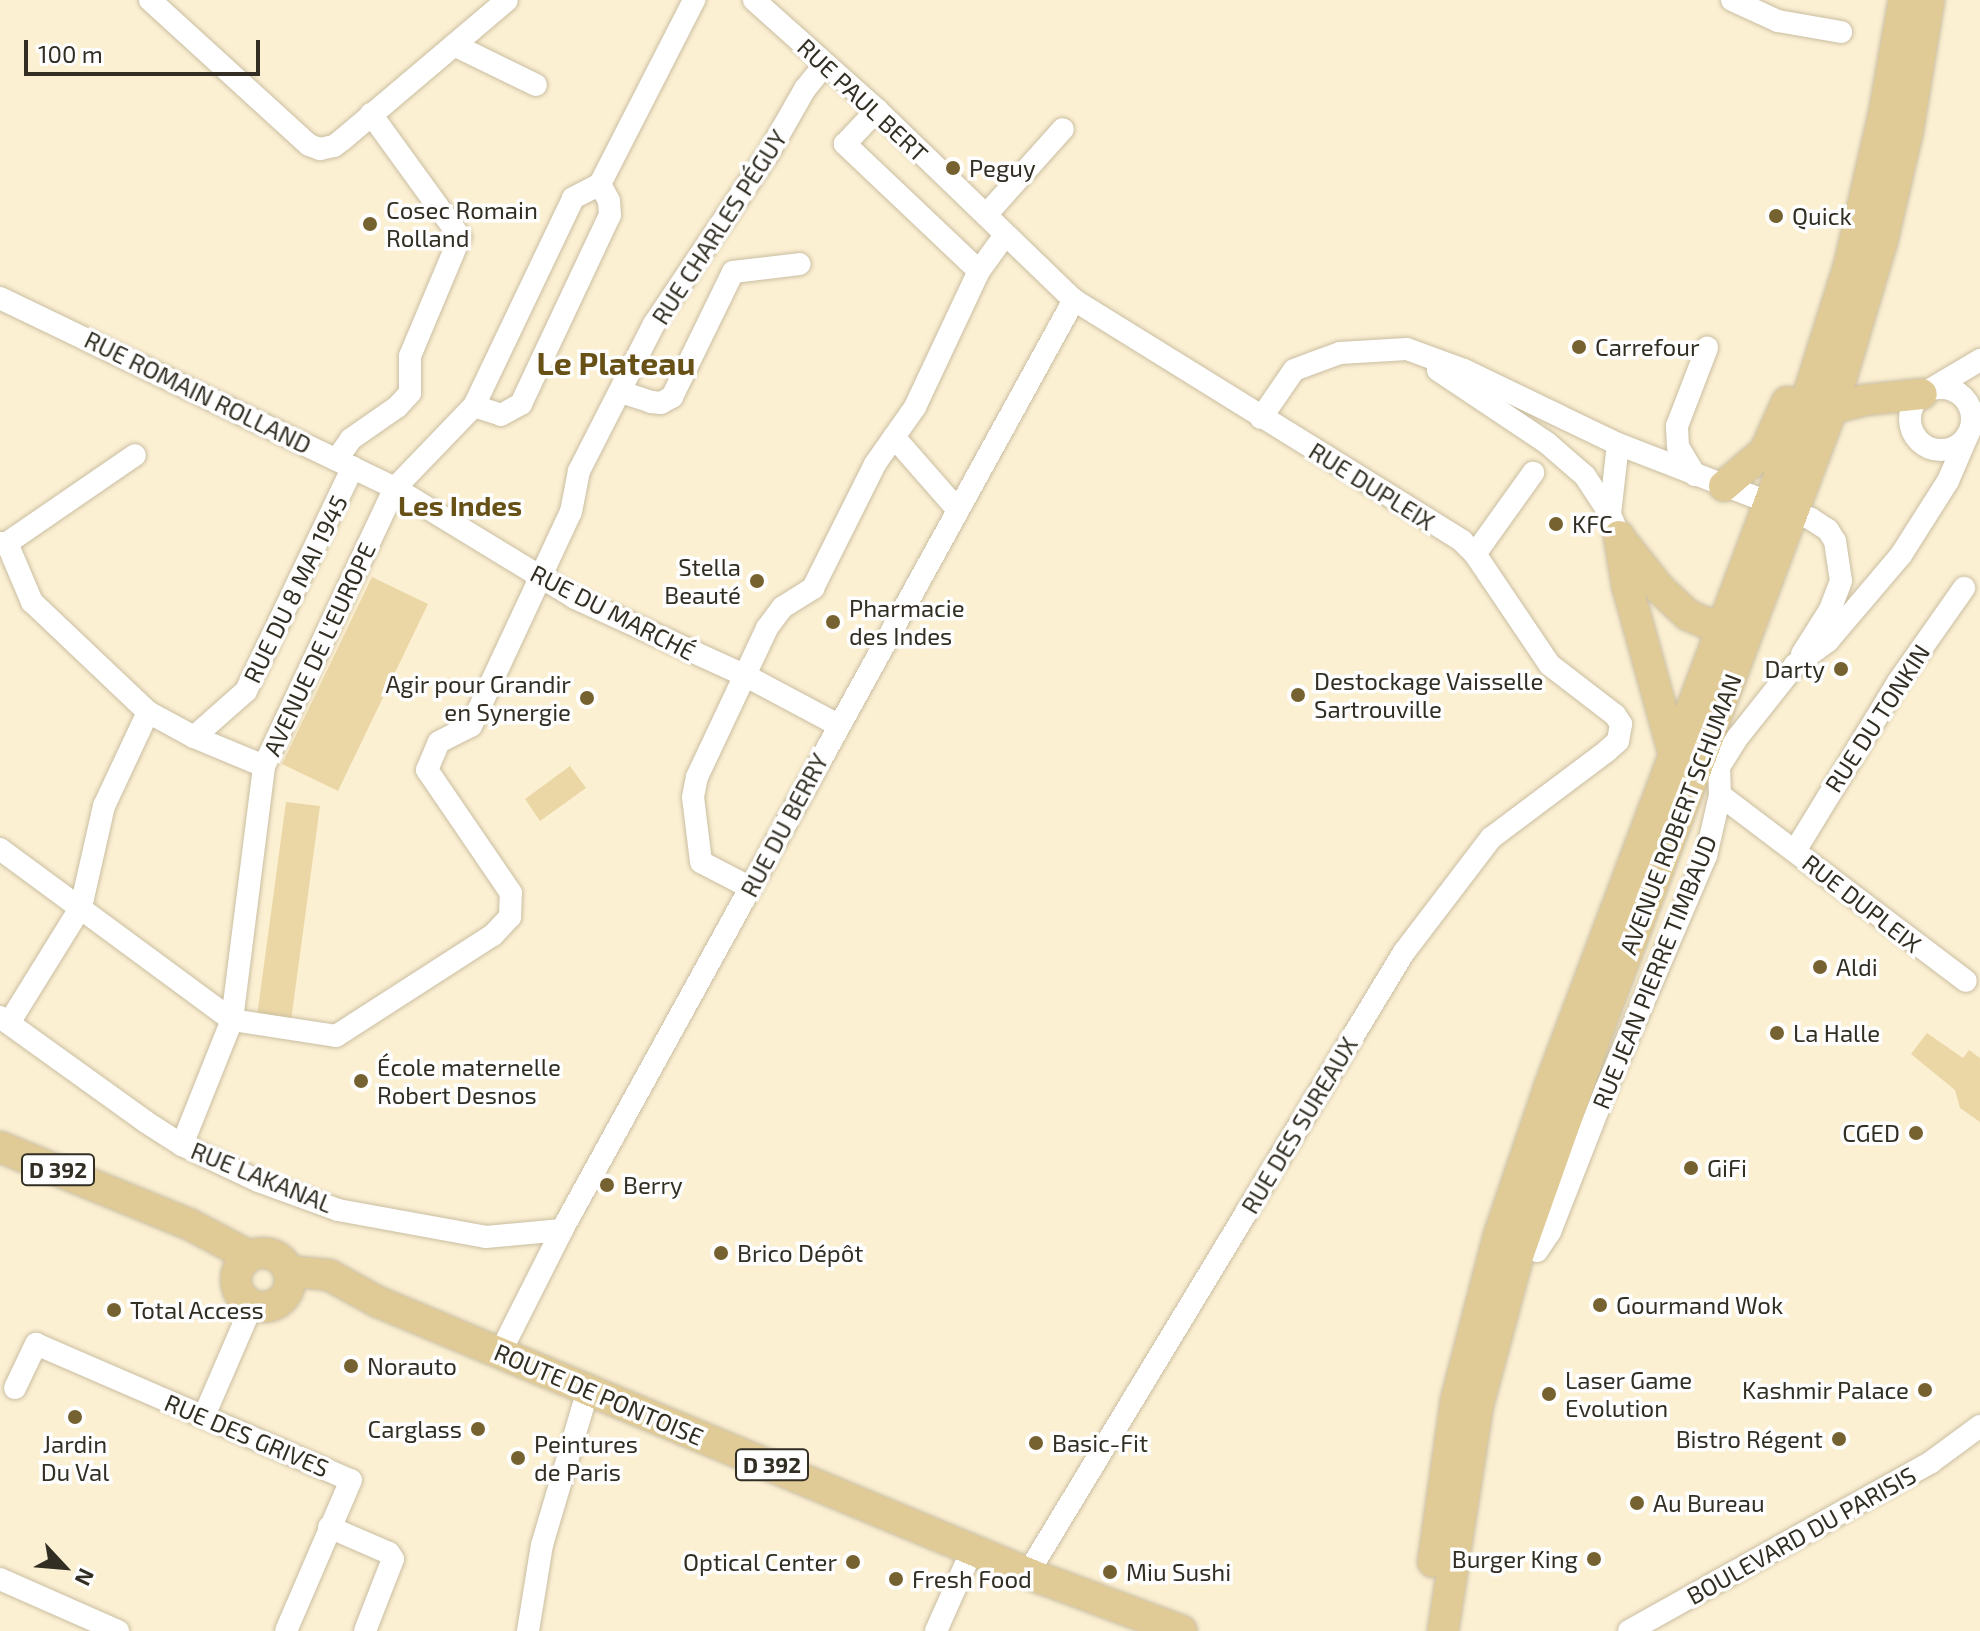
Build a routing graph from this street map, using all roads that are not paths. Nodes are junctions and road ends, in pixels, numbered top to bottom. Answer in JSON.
{"nodes":[{"id":1,"x":150,"y":0,"type":"edge"},
{"id":2,"x":507,"y":0,"type":"edge"},
{"id":3,"x":694,"y":0,"type":"edge"},
{"id":4,"x":754,"y":0,"type":"edge"},
{"id":5,"x":1732,"y":0,"type":"edge"},
{"id":6,"x":1904,"y":0,"type":"edge"},
{"id":7,"x":1929,"y":0,"type":"edge"},
{"id":8,"x":1781,"y":11,"type":"edge"},
{"id":9,"x":1841,"y":32,"type":"dead end"},
{"id":10,"x":454,"y":45,"type":"junction"},
{"id":11,"x":825,"y":64,"type":"junction"},
{"id":12,"x":536,"y":85,"type":"dead end"},
{"id":13,"x":877,"y":110,"type":"junction"},
{"id":14,"x":371,"y":114,"type":"junction"},
{"id":15,"x":1063,"y":129,"type":"dead end"},
{"id":16,"x":600,"y":184,"type":"junction"},
{"id":17,"x":1862,"y":214,"type":"junction"},
{"id":18,"x":986,"y":215,"type":"junction"},
{"id":19,"x":1005,"y":235,"type":"junction"},
{"id":20,"x":800,"y":264,"type":"dead end"},
{"id":21,"x":979,"y":271,"type":"junction"},
{"id":22,"x":0,"y":298,"type":"edge"},
{"id":23,"x":1074,"y":300,"type":"junction"},
{"id":24,"x":1707,"y":348,"type":"dead end"},
{"id":25,"x":1407,"y":349,"type":"junction"},
{"id":26,"x":1980,"y":360,"type":"edge"},
{"id":27,"x":621,"y":392,"type":"junction"},
{"id":28,"x":1926,"y":392,"type":"junction"},
{"id":29,"x":474,"y":406,"type":"junction"},
{"id":30,"x":1833,"y":406,"type":"junction"},
{"id":31,"x":1261,"y":418,"type":"junction"},
{"id":32,"x":1801,"y":418,"type":"junction"},
{"id":33,"x":1974,"y":421,"type":"edge"},
{"id":34,"x":894,"y":437,"type":"junction"},
{"id":35,"x":1618,"y":444,"type":"junction"},
{"id":36,"x":135,"y":455,"type":"dead end"},
{"id":37,"x":345,"y":463,"type":"junction"},
{"id":38,"x":1533,"y":473,"type":"dead end"},
{"id":39,"x":1695,"y":475,"type":"junction"},
{"id":40,"x":1724,"y":486,"type":"junction"},
{"id":41,"x":395,"y":488,"type":"junction"},
{"id":42,"x":1783,"y":508,"type":"junction"},
{"id":43,"x":957,"y":509,"type":"junction"},
{"id":44,"x":1614,"y":525,"type":"junction"},
{"id":45,"x":3,"y":543,"type":"edge"},
{"id":46,"x":1475,"y":554,"type":"junction"},
{"id":47,"x":540,"y":577,"type":"junction"},
{"id":48,"x":1964,"y":588,"type":"dead end"},
{"id":49,"x":1754,"y":621,"type":"junction"},
{"id":50,"x":1722,"y":630,"type":"junction"},
{"id":51,"x":1795,"y":665,"type":"junction"},
{"id":52,"x":746,"y":676,"type":"junction"},
{"id":53,"x":148,"y":712,"type":"junction"},
{"id":54,"x":1621,"y":724,"type":"joint"},
{"id":55,"x":838,"y":725,"type":"junction"},
{"id":56,"x":194,"y":737,"type":"junction"},
{"id":57,"x":1674,"y":755,"type":"junction"},
{"id":58,"x":264,"y":766,"type":"junction"},
{"id":59,"x":1720,"y":781,"type":"junction"},
{"id":60,"x":0,"y":849,"type":"edge"},
{"id":61,"x":1795,"y":851,"type":"junction"},
{"id":62,"x":751,"y":888,"type":"junction"},
{"id":63,"x":81,"y":907,"type":"junction"},
{"id":64,"x":1966,"y":981,"type":"dead end"},
{"id":65,"x":4,"y":1020,"type":"edge"},
{"id":66,"x":232,"y":1020,"type":"junction"},
{"id":67,"x":1601,"y":1022,"type":"junction"},
{"id":68,"x":182,"y":1145,"type":"junction"},
{"id":69,"x":0,"y":1147,"type":"edge"},
{"id":70,"x":1511,"y":1196,"type":"junction"},
{"id":71,"x":562,"y":1230,"type":"junction"},
{"id":72,"x":1528,"y":1252,"type":"junction"},
{"id":73,"x":242,"y":1266,"type":"junction"},
{"id":74,"x":288,"y":1281,"type":"junction"},
{"id":75,"x":252,"y":1305,"type":"junction"},
{"id":76,"x":500,"y":1353,"type":"junction"},
{"id":77,"x":15,"y":1388,"type":"dead end"},
{"id":78,"x":588,"y":1390,"type":"junction"},
{"id":79,"x":204,"y":1416,"type":"junction"},
{"id":80,"x":1980,"y":1426,"type":"edge"},
{"id":81,"x":1980,"y":1442,"type":"edge"},
{"id":82,"x":1931,"y":1462,"type":"junction"},
{"id":83,"x":329,"y":1527,"type":"junction"},
{"id":84,"x":973,"y":1548,"type":"junction"},
{"id":85,"x":1035,"y":1576,"type":"junction"},
{"id":86,"x":0,"y":1579,"type":"edge"},
{"id":87,"x":118,"y":1631,"type":"edge"},
{"id":88,"x":286,"y":1631,"type":"edge"},
{"id":89,"x":365,"y":1631,"type":"edge"},
{"id":90,"x":528,"y":1631,"type":"edge"},
{"id":91,"x":936,"y":1631,"type":"edge"},
{"id":92,"x":1153,"y":1631,"type":"edge"},
{"id":93,"x":1182,"y":1631,"type":"edge"},
{"id":94,"x":1424,"y":1631,"type":"edge"},
{"id":95,"x":1443,"y":1631,"type":"edge"},
{"id":96,"x":1629,"y":1631,"type":"edge"}],
"edges":[{"from":1,"to":14,"type":"street"},
{"from":2,"to":10,"type":"street"},
{"from":3,"to":16,"type":"street"},
{"from":4,"to":11,"type":"street","name":"RUE PAUL BERT"},
{"from":5,"to":8,"type":"street"},
{"from":6,"to":17,"type":"main road","name":"AVENUE ROBERT SCHUMAN"},
{"from":7,"to":30,"type":"main road","name":"AVENUE ROBERT SCHUMAN"},
{"from":8,"to":9,"type":"street"},
{"from":10,"to":12,"type":"street"},
{"from":10,"to":14,"type":"street"},
{"from":11,"to":13,"type":"street","name":"RUE PAUL BERT"},
{"from":11,"to":27,"type":"street","name":"RUE CHARLES PÉGUY"},
{"from":13,"to":18,"type":"street","name":"RUE PAUL BERT"},
{"from":13,"to":21,"type":"street"},
{"from":14,"to":37,"type":"street","name":"RUE DU 8 MAI 1945"},
{"from":15,"to":18,"type":"street"},
{"from":16,"to":29,"type":"street"},
{"from":16,"to":29,"type":"street"},
{"from":17,"to":32,"type":"main road","name":"AVENUE ROBERT SCHUMAN"},
{"from":17,"to":40,"type":"main road"},
{"from":18,"to":19,"type":"street","name":"RUE PAUL BERT"},
{"from":19,"to":21,"type":"street"},
{"from":19,"to":23,"type":"street","name":"RUE PAUL BERT"},
{"from":20,"to":27,"type":"street"},
{"from":21,"to":34,"type":"street"},
{"from":22,"to":37,"type":"street","name":"RUE ROMAIN ROLLAND"},
{"from":23,"to":31,"type":"street","name":"RUE DUPLEIX"},
{"from":23,"to":43,"type":"street","name":"RUE DU BERRY"},
{"from":24,"to":39,"type":"street"},
{"from":25,"to":31,"type":"street"},
{"from":25,"to":35,"type":"street"},
{"from":25,"to":44,"type":"street"},
{"from":26,"to":28,"type":"street"},
{"from":27,"to":47,"type":"street","name":"RUE CHARLES PÉGUY"},
{"from":28,"to":30,"type":"main road"},
{"from":28,"to":33,"type":"street"},
{"from":28,"to":33,"type":"street"},
{"from":29,"to":41,"type":"street","name":"AVENUE DE L'EUROPE"},
{"from":30,"to":32,"type":"main road"},
{"from":30,"to":42,"type":"main road","name":"AVENUE ROBERT SCHUMAN"},
{"from":31,"to":46,"type":"street","name":"RUE DUPLEIX"},
{"from":32,"to":42,"type":"main road","name":"AVENUE ROBERT SCHUMAN"},
{"from":33,"to":51,"type":"street","name":"RUE JEAN PIERRE TIMBAUD"},
{"from":34,"to":43,"type":"street"},
{"from":34,"to":52,"type":"street"},
{"from":35,"to":39,"type":"street"},
{"from":35,"to":44,"type":"street"},
{"from":36,"to":45,"type":"street"},
{"from":37,"to":41,"type":"street","name":"RUE ROMAIN ROLLAND"},
{"from":37,"to":56,"type":"street","name":"RUE DU 8 MAI 1945"},
{"from":38,"to":46,"type":"street"},
{"from":39,"to":40,"type":"street"},
{"from":40,"to":42,"type":"street"},
{"from":41,"to":47,"type":"street","name":"RUE DU MARCHÉ"},
{"from":41,"to":58,"type":"street","name":"AVENUE DE L'EUROPE"},
{"from":42,"to":49,"type":"main road","name":"AVENUE ROBERT SCHUMAN"},
{"from":42,"to":50,"type":"main road","name":"AVENUE ROBERT SCHUMAN"},
{"from":42,"to":51,"type":"street"},
{"from":43,"to":55,"type":"street","name":"RUE DU BERRY"},
{"from":44,"to":50,"type":"main road"},
{"from":44,"to":57,"type":"main road"},
{"from":45,"to":53,"type":"street"},
{"from":46,"to":54,"type":"street","name":"RUE DUPLEIX"},
{"from":47,"to":52,"type":"street","name":"RUE DU MARCHÉ"},
{"from":47,"to":66,"type":"street","name":"RUE CHARLES PÉGUY"},
{"from":48,"to":61,"type":"street","name":"RUE DU TONKIN"},
{"from":49,"to":50,"type":"main road"},
{"from":49,"to":67,"type":"main road","name":"AVENUE ROBERT SCHUMAN"},
{"from":50,"to":57,"type":"main road","name":"AVENUE ROBERT SCHUMAN"},
{"from":51,"to":59,"type":"street","name":"RUE JEAN PIERRE TIMBAUD"},
{"from":52,"to":55,"type":"street","name":"RUE DU MARCHÉ"},
{"from":52,"to":62,"type":"street"},
{"from":53,"to":56,"type":"street"},
{"from":53,"to":63,"type":"street"},
{"from":54,"to":85,"type":"street","name":"RUE DES SUREAUX"},
{"from":55,"to":62,"type":"street","name":"RUE DU BERRY"},
{"from":56,"to":58,"type":"street"},
{"from":57,"to":70,"type":"main road","name":"AVENUE ROBERT SCHUMAN"},
{"from":58,"to":66,"type":"street","name":"AVENUE DE L'EUROPE"},
{"from":59,"to":61,"type":"street","name":"RUE DUPLEIX"},
{"from":59,"to":67,"type":"main road"},
{"from":59,"to":72,"type":"street","name":"RUE JEAN PIERRE TIMBAUD"},
{"from":60,"to":63,"type":"street"},
{"from":61,"to":64,"type":"street","name":"RUE DUPLEIX"},
{"from":62,"to":71,"type":"street","name":"RUE DU BERRY"},
{"from":63,"to":65,"type":"street"},
{"from":63,"to":66,"type":"street"},
{"from":65,"to":68,"type":"street","name":"RUE LAKANAL"},
{"from":66,"to":68,"type":"street","name":"AVENUE DE L'EUROPE"},
{"from":67,"to":72,"type":"main road","name":"AVENUE ROBERT SCHUMAN"},
{"from":68,"to":71,"type":"street","name":"RUE LAKANAL"},
{"from":69,"to":73,"type":"main road","number":"D 392"},
{"from":70,"to":72,"type":"main road"},
{"from":70,"to":94,"type":"main road","name":"AVENUE ROBERT SCHUMAN"},
{"from":71,"to":76,"type":"street","name":"RUE DU BERRY"},
{"from":72,"to":95,"type":"main road","name":"AVENUE ROBERT SCHUMAN"},
{"from":73,"to":74,"type":"main road"},
{"from":73,"to":75,"type":"main road"},
{"from":74,"to":75,"type":"main road"},
{"from":74,"to":76,"type":"main road","name":"ROUTE DE PONTOISE","number":"D 392"},
{"from":75,"to":79,"type":"street"},
{"from":76,"to":78,"type":"main road","name":"ROUTE DE PONTOISE","number":"D 392"},
{"from":77,"to":79,"type":"street","name":"RUE DES GRIVES"},
{"from":78,"to":84,"type":"main road","name":"ROUTE DE PONTOISE","number":"D 392"},
{"from":78,"to":90,"type":"street"},
{"from":79,"to":83,"type":"street","name":"RUE DES GRIVES"},
{"from":80,"to":82,"type":"street","name":"BOULEVARD DU PARISIS"},
{"from":81,"to":82,"type":"street","name":"BOULEVARD DU PARISIS"},
{"from":82,"to":96,"type":"street","name":"BOULEVARD DU PARISIS"},
{"from":83,"to":88,"type":"street","name":"RUE DES GRIVES"},
{"from":83,"to":89,"type":"street"},
{"from":84,"to":85,"type":"main road","name":"ROUTE DE PONTOISE","number":"D 392"},
{"from":84,"to":91,"type":"street"},
{"from":85,"to":92,"type":"main road","name":"ROUTE DE PONTOISE","number":"D 392"},
{"from":85,"to":93,"type":"main road","name":"ROUTE DE PONTOISE","number":"D 392"},
{"from":86,"to":87,"type":"street"}]}
